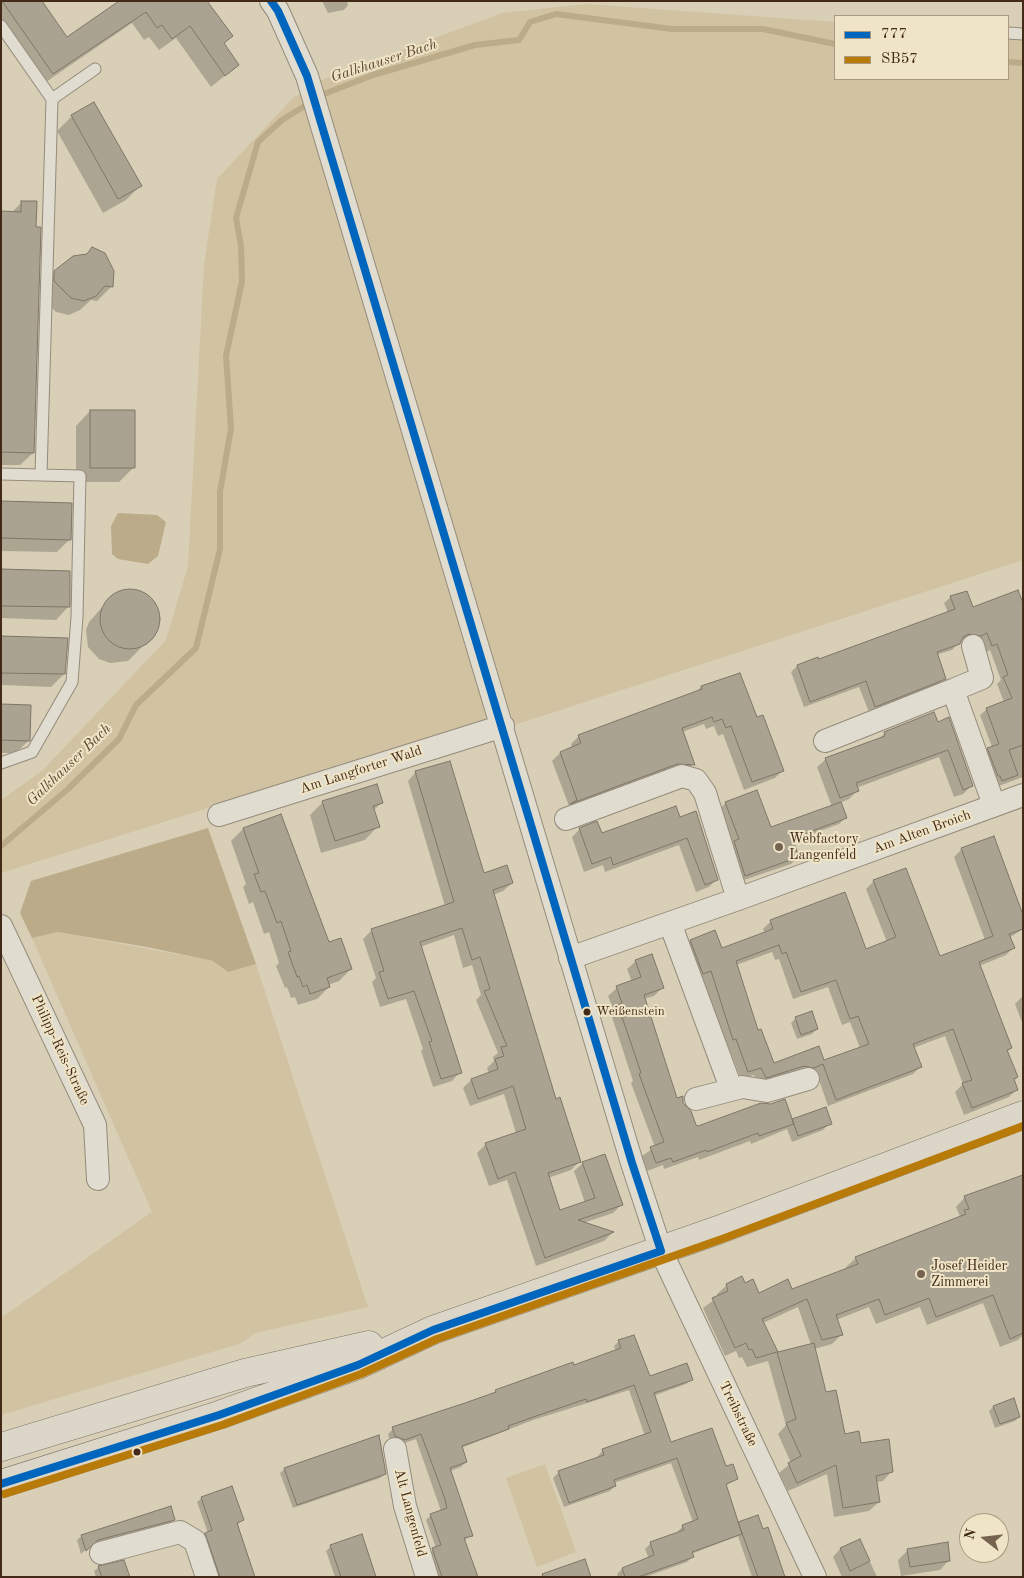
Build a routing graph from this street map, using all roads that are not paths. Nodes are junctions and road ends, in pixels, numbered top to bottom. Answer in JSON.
{"nodes":[{"id":1,"x":271,"y":1,"type":"edge"},
{"id":2,"x":1,"y":26,"type":"edge"},
{"id":3,"x":1009,"y":33,"type":"edge"},
{"id":4,"x":1023,"y":34,"type":"edge"},
{"id":5,"x":95,"y":69,"type":"dead end"},
{"id":6,"x":52,"y":99,"type":"junction"},
{"id":7,"x":1,"y":474,"type":"edge"},
{"id":8,"x":40,"y":474,"type":"junction"},
{"id":9,"x":973,"y":646,"type":"dead end"},
{"id":10,"x":953,"y":690,"type":"junction"},
{"id":11,"x":503,"y":726,"type":"junction"},
{"id":12,"x":825,"y":741,"type":"dead end"},
{"id":13,"x":1,"y":763,"type":"edge"},
{"id":14,"x":1023,"y":794,"type":"edge"},
{"id":15,"x":994,"y":805,"type":"junction"},
{"id":16,"x":218,"y":815,"type":"dead end"},
{"id":17,"x":566,"y":819,"type":"dead end"},
{"id":18,"x":738,"y":899,"type":"junction"},
{"id":19,"x":670,"y":922,"type":"junction"},
{"id":20,"x":1,"y":926,"type":"edge"},
{"id":21,"x":570,"y":958,"type":"junction"},
{"id":22,"x":808,"y":1079,"type":"dead end"},
{"id":23,"x":731,"y":1088,"type":"junction"},
{"id":24,"x":696,"y":1099,"type":"dead end"},
{"id":25,"x":1023,"y":1115,"type":"edge"},
{"id":26,"x":98,"y":1179,"type":"dead end"},
{"id":27,"x":661,"y":1251,"type":"junction"},
{"id":28,"x":433,"y":1330,"type":"junction"},
{"id":29,"x":1,"y":1447,"type":"edge"},
{"id":30,"x":395,"y":1449,"type":"dead end"},
{"id":31,"x":1,"y":1484,"type":"edge"},
{"id":32,"x":101,"y":1553,"type":"dead end"},
{"id":33,"x":207,"y":1577,"type":"edge"},
{"id":34,"x":428,"y":1577,"type":"edge"},
{"id":35,"x":815,"y":1577,"type":"edge"}],
"edges":[{"from":1,"to":11,"type":"street"},
{"from":2,"to":6,"type":"lane"},
{"from":3,"to":4,"type":"lane"},
{"from":5,"to":6,"type":"lane"},
{"from":6,"to":8,"type":"lane"},
{"from":7,"to":8,"type":"lane"},
{"from":8,"to":13,"type":"lane"},
{"from":9,"to":10,"type":"street"},
{"from":10,"to":12,"type":"street"},
{"from":10,"to":15,"type":"street"},
{"from":11,"to":16,"type":"street","name":"Am Langforter Wald"},
{"from":11,"to":21,"type":"street"},
{"from":14,"to":15,"type":"street","name":"Am Alten Broich"},
{"from":15,"to":18,"type":"street","name":"Am Alten Broich"},
{"from":17,"to":18,"type":"street"},
{"from":18,"to":19,"type":"street","name":"Am Alten Broich"},
{"from":19,"to":21,"type":"street","name":"Am Alten Broich"},
{"from":19,"to":23,"type":"street"},
{"from":20,"to":26,"type":"street","name":"Philipp-Reis-Straße"},
{"from":21,"to":27,"type":"street"},
{"from":22,"to":23,"type":"street"},
{"from":23,"to":24,"type":"street"},
{"from":25,"to":27,"type":"main road"},
{"from":27,"to":28,"type":"main road"},
{"from":27,"to":35,"type":"street","name":"Treibstraße"},
{"from":28,"to":29,"type":"main road"},
{"from":28,"to":31,"type":"main road"},
{"from":30,"to":34,"type":"street","name":"Alt Langenfeld"},
{"from":32,"to":33,"type":"street"}]}
